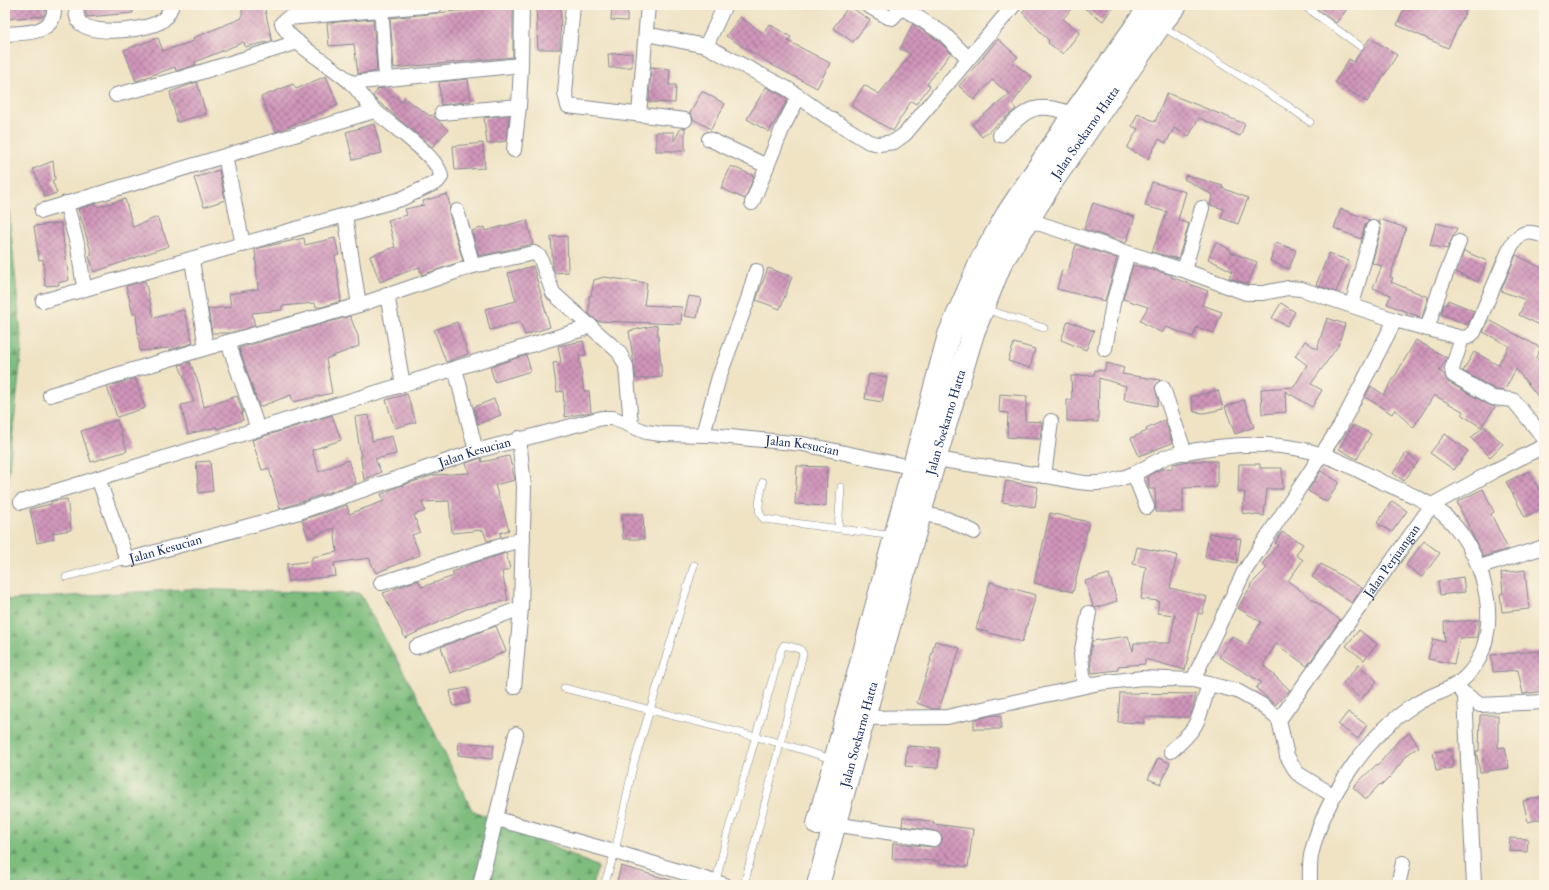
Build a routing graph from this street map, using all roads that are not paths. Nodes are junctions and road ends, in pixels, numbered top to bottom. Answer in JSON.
{"nodes":[{"id":1,"x":54,"y":5,"type":"edge"},
{"id":2,"x":76,"y":5,"type":"edge"},
{"id":3,"x":172,"y":5,"type":"edge"},
{"id":4,"x":436,"y":5,"type":"edge"},
{"id":5,"x":522,"y":5,"type":"edge"},
{"id":6,"x":573,"y":5,"type":"edge"},
{"id":7,"x":648,"y":5,"type":"edge"},
{"id":8,"x":725,"y":5,"type":"edge"},
{"id":9,"x":867,"y":5,"type":"edge"},
{"id":10,"x":1014,"y":5,"type":"edge"},
{"id":11,"x":1151,"y":5,"type":"edge"},
{"id":12,"x":1176,"y":5,"type":"edge"},
{"id":13,"x":1302,"y":5,"type":"edge"},
{"id":14,"x":903,"y":6,"type":"edge"},
{"id":15,"x":381,"y":8,"type":"edge"},
{"id":16,"x":1160,"y":25,"type":"junction"},
{"id":17,"x":5,"y":34,"type":"edge"},
{"id":18,"x":646,"y":34,"type":"junction"},
{"id":19,"x":298,"y":42,"type":"junction"},
{"id":20,"x":706,"y":46,"type":"junction"},
{"id":21,"x":1360,"y":46,"type":"dead end"},
{"id":22,"x":968,"y":58,"type":"junction"},
{"id":23,"x":521,"y":65,"type":"junction"},
{"id":24,"x":386,"y":79,"type":"junction"},
{"id":25,"x":352,"y":83,"type":"junction"},
{"id":26,"x":116,"y":94,"type":"dead end"},
{"id":27,"x":799,"y":96,"type":"junction"},
{"id":28,"x":519,"y":106,"type":"junction"},
{"id":29,"x":374,"y":111,"type":"junction"},
{"id":30,"x":442,"y":113,"type":"dead end"},
{"id":31,"x":639,"y":114,"type":"junction"},
{"id":32,"x":1074,"y":114,"type":"junction"},
{"id":33,"x":686,"y":120,"type":"dead end"},
{"id":34,"x":1310,"y":122,"type":"dead end"},
{"id":35,"x":1000,"y":135,"type":"dead end"},
{"id":36,"x":709,"y":139,"type":"dead end"},
{"id":37,"x":514,"y":150,"type":"dead end"},
{"id":38,"x":225,"y":156,"type":"junction"},
{"id":39,"x":767,"y":166,"type":"junction"},
{"id":40,"x":66,"y":203,"type":"junction"},
{"id":41,"x":752,"y":203,"type":"dead end"},
{"id":42,"x":1202,"y":208,"type":"dead end"},
{"id":43,"x":42,"y":211,"type":"dead end"},
{"id":44,"x":457,"y":212,"type":"dead end"},
{"id":45,"x":345,"y":215,"type":"junction"},
{"id":46,"x":1029,"y":220,"type":"junction"},
{"id":47,"x":1373,"y":228,"type":"dead end"},
{"id":48,"x":1544,"y":236,"type":"edge"},
{"id":49,"x":1459,"y":242,"type":"dead end"},
{"id":50,"x":243,"y":245,"type":"junction"},
{"id":51,"x":1128,"y":254,"type":"junction"},
{"id":52,"x":192,"y":260,"type":"junction"},
{"id":53,"x":473,"y":266,"type":"junction"},
{"id":54,"x":1184,"y":270,"type":"junction"},
{"id":55,"x":756,"y":271,"type":"dead end"},
{"id":56,"x":83,"y":280,"type":"dead end"},
{"id":57,"x":386,"y":294,"type":"junction"},
{"id":58,"x":43,"y":301,"type":"dead end"},
{"id":59,"x":359,"y":305,"type":"junction"},
{"id":60,"x":1352,"y":305,"type":"junction"},
{"id":61,"x":983,"y":308,"type":"junction"},
{"id":62,"x":1395,"y":320,"type":"junction"},
{"id":63,"x":590,"y":325,"type":"junction"},
{"id":64,"x":1044,"y":328,"type":"dead end"},
{"id":65,"x":1427,"y":330,"type":"junction"},
{"id":66,"x":1462,"y":338,"type":"junction"},
{"id":67,"x":228,"y":342,"type":"junction"},
{"id":68,"x":206,"y":348,"type":"junction"},
{"id":69,"x":1105,"y":349,"type":"dead end"},
{"id":70,"x":455,"y":368,"type":"junction"},
{"id":71,"x":403,"y":385,"type":"junction"},
{"id":72,"x":1163,"y":388,"type":"dead end"},
{"id":73,"x":50,"y":395,"type":"dead end"},
{"id":74,"x":1051,"y":421,"type":"dead end"},
{"id":75,"x":631,"y":425,"type":"junction"},
{"id":76,"x":258,"y":429,"type":"junction"},
{"id":77,"x":704,"y":434,"type":"junction"},
{"id":78,"x":519,"y":438,"type":"junction"},
{"id":79,"x":1544,"y":438,"type":"edge"},
{"id":80,"x":1544,"y":446,"type":"edge"},
{"id":81,"x":476,"y":451,"type":"junction"},
{"id":82,"x":1185,"y":453,"type":"junction"},
{"id":83,"x":1323,"y":455,"type":"junction"},
{"id":84,"x":935,"y":459,"type":"junction"},
{"id":85,"x":915,"y":468,"type":"junction"},
{"id":86,"x":1134,"y":474,"type":"junction"},
{"id":87,"x":1044,"y":476,"type":"junction"},
{"id":88,"x":98,"y":478,"type":"junction"},
{"id":89,"x":763,"y":482,"type":"dead end"},
{"id":90,"x":841,"y":487,"type":"dead end"},
{"id":91,"x":21,"y":502,"type":"dead end"},
{"id":92,"x":1432,"y":505,"type":"junction"},
{"id":93,"x":1147,"y":507,"type":"dead end"},
{"id":94,"x":920,"y":513,"type":"junction"},
{"id":95,"x":838,"y":529,"type":"junction"},
{"id":96,"x":974,"y":532,"type":"dead end"},
{"id":97,"x":896,"y":536,"type":"junction"},
{"id":98,"x":523,"y":539,"type":"junction"},
{"id":99,"x":1544,"y":547,"type":"edge"},
{"id":100,"x":127,"y":560,"type":"junction"},
{"id":101,"x":694,"y":565,"type":"dead end"},
{"id":102,"x":1480,"y":567,"type":"junction"},
{"id":103,"x":66,"y":577,"type":"dead end"},
{"id":104,"x":381,"y":583,"type":"dead end"},
{"id":105,"x":521,"y":608,"type":"junction"},
{"id":106,"x":1090,"y":613,"type":"dead end"},
{"id":107,"x":416,"y":647,"type":"dead end"},
{"id":108,"x":1193,"y":680,"type":"junction"},
{"id":109,"x":1209,"y":684,"type":"junction"},
{"id":110,"x":1084,"y":686,"type":"junction"},
{"id":111,"x":514,"y":687,"type":"dead end"},
{"id":112,"x":564,"y":688,"type":"dead end"},
{"id":113,"x":1461,"y":690,"type":"junction"},
{"id":114,"x":1544,"y":702,"type":"edge"},
{"id":115,"x":650,"y":710,"type":"junction"},
{"id":116,"x":862,"y":718,"type":"junction"},
{"id":117,"x":1279,"y":720,"type":"junction"},
{"id":118,"x":516,"y":734,"type":"dead end"},
{"id":119,"x":756,"y":737,"type":"junction"},
{"id":120,"x":780,"y":743,"type":"junction"},
{"id":121,"x":1171,"y":751,"type":"dead end"},
{"id":122,"x":834,"y":759,"type":"junction"},
{"id":123,"x":1334,"y":796,"type":"junction"},
{"id":124,"x":497,"y":819,"type":"junction"},
{"id":125,"x":833,"y":824,"type":"junction"},
{"id":126,"x":934,"y":839,"type":"dead end"},
{"id":127,"x":616,"y":852,"type":"junction"},
{"id":128,"x":1403,"y":863,"type":"dead end"},
{"id":129,"x":718,"y":884,"type":"edge"},
{"id":130,"x":480,"y":885,"type":"edge"},
{"id":131,"x":604,"y":885,"type":"edge"},
{"id":132,"x":744,"y":885,"type":"edge"},
{"id":133,"x":803,"y":885,"type":"edge"},
{"id":134,"x":818,"y":885,"type":"edge"},
{"id":135,"x":1310,"y":885,"type":"edge"},
{"id":136,"x":1398,"y":885,"type":"edge"},
{"id":137,"x":1474,"y":885,"type":"edge"}],
"edges":[{"from":1,"to":17,"type":"street"},
{"from":2,"to":3,"type":"street"},
{"from":4,"to":15,"type":"street"},
{"from":5,"to":23,"type":"street"},
{"from":6,"to":31,"type":"street"},
{"from":7,"to":18,"type":"street"},
{"from":8,"to":20,"type":"street"},
{"from":9,"to":14,"type":"street"},
{"from":10,"to":22,"type":"street"},
{"from":11,"to":32,"type":"highway","name":"Jalan Soekarno Hatta"},
{"from":12,"to":16,"type":"highway","name":"Jalan Soekarno Hatta"},
{"from":13,"to":21,"type":"lane"},
{"from":14,"to":22,"type":"street"},
{"from":15,"to":19,"type":"street"},
{"from":15,"to":24,"type":"street"},
{"from":16,"to":34,"type":"lane"},
{"from":16,"to":46,"type":"highway","name":"Jalan Soekarno Hatta"},
{"from":18,"to":20,"type":"street"},
{"from":18,"to":31,"type":"street"},
{"from":19,"to":25,"type":"street"},
{"from":19,"to":26,"type":"street"},
{"from":20,"to":27,"type":"street"},
{"from":22,"to":27,"type":"street"},
{"from":23,"to":24,"type":"street"},
{"from":23,"to":28,"type":"street"},
{"from":24,"to":25,"type":"street"},
{"from":25,"to":29,"type":"street"},
{"from":27,"to":39,"type":"street"},
{"from":28,"to":30,"type":"street"},
{"from":28,"to":37,"type":"street"},
{"from":29,"to":38,"type":"street"},
{"from":29,"to":45,"type":"street"},
{"from":31,"to":33,"type":"street"},
{"from":32,"to":35,"type":"street"},
{"from":32,"to":85,"type":"highway","name":"Jalan Soekarno Hatta"},
{"from":36,"to":39,"type":"street"},
{"from":38,"to":40,"type":"street"},
{"from":38,"to":50,"type":"street"},
{"from":39,"to":41,"type":"street"},
{"from":40,"to":43,"type":"street"},
{"from":40,"to":56,"type":"street"},
{"from":42,"to":54,"type":"street"},
{"from":44,"to":53,"type":"street"},
{"from":45,"to":50,"type":"street"},
{"from":45,"to":59,"type":"street"},
{"from":46,"to":51,"type":"street"},
{"from":46,"to":61,"type":"highway","name":"Jalan Soekarno Hatta"},
{"from":47,"to":60,"type":"street"},
{"from":48,"to":66,"type":"street"},
{"from":49,"to":65,"type":"street"},
{"from":50,"to":52,"type":"street"},
{"from":51,"to":54,"type":"street"},
{"from":51,"to":69,"type":"street"},
{"from":52,"to":58,"type":"street"},
{"from":52,"to":68,"type":"street"},
{"from":53,"to":57,"type":"street"},
{"from":53,"to":63,"type":"street"},
{"from":54,"to":60,"type":"street"},
{"from":55,"to":77,"type":"street"},
{"from":57,"to":59,"type":"street"},
{"from":57,"to":71,"type":"street"},
{"from":59,"to":67,"type":"street"},
{"from":60,"to":62,"type":"street"},
{"from":61,"to":64,"type":"lane"},
{"from":61,"to":84,"type":"highway","name":"Jalan Soekarno Hatta"},
{"from":62,"to":65,"type":"street"},
{"from":62,"to":83,"type":"street"},
{"from":63,"to":70,"type":"street"},
{"from":63,"to":75,"type":"street"},
{"from":65,"to":66,"type":"street"},
{"from":66,"to":79,"type":"street"},
{"from":67,"to":68,"type":"street"},
{"from":67,"to":76,"type":"street"},
{"from":68,"to":73,"type":"street"},
{"from":70,"to":71,"type":"street"},
{"from":70,"to":81,"type":"street"},
{"from":71,"to":76,"type":"street"},
{"from":72,"to":82,"type":"street"},
{"from":74,"to":87,"type":"street"},
{"from":75,"to":77,"type":"street","name":"Jalan Kesucian"},
{"from":75,"to":78,"type":"street","name":"Jalan Kesucian"},
{"from":76,"to":88,"type":"street"},
{"from":77,"to":85,"type":"street","name":"Jalan Kesucian"},
{"from":78,"to":81,"type":"street","name":"Jalan Kesucian"},
{"from":78,"to":98,"type":"street"},
{"from":80,"to":92,"type":"street","name":"Jalan Perjuangan"},
{"from":81,"to":100,"type":"street","name":"Jalan Kesucian"},
{"from":82,"to":83,"type":"street"},
{"from":82,"to":86,"type":"street"},
{"from":83,"to":92,"type":"street"},
{"from":83,"to":108,"type":"street"},
{"from":84,"to":87,"type":"street"},
{"from":84,"to":94,"type":"highway","name":"Jalan Soekarno Hatta"},
{"from":85,"to":97,"type":"highway","name":"Jalan Soekarno Hatta"},
{"from":86,"to":87,"type":"street"},
{"from":86,"to":93,"type":"street"},
{"from":88,"to":91,"type":"street"},
{"from":88,"to":100,"type":"street","name":"Jalan Kesucian"},
{"from":89,"to":95,"type":"lane"},
{"from":90,"to":95,"type":"lane"},
{"from":92,"to":102,"type":"street"},
{"from":92,"to":117,"type":"street","name":"Jalan Perjuangan"},
{"from":94,"to":96,"type":"street"},
{"from":94,"to":116,"type":"highway","name":"Jalan Soekarno Hatta"},
{"from":95,"to":97,"type":"lane"},
{"from":97,"to":122,"type":"highway","name":"Jalan Soekarno Hatta"},
{"from":98,"to":104,"type":"street"},
{"from":98,"to":105,"type":"street"},
{"from":99,"to":102,"type":"street"},
{"from":100,"to":103,"type":"lane"},
{"from":101,"to":115,"type":"lane"},
{"from":102,"to":113,"type":"street"},
{"from":105,"to":107,"type":"street"},
{"from":105,"to":111,"type":"street"},
{"from":106,"to":110,"type":"street"},
{"from":108,"to":109,"type":"street"},
{"from":108,"to":110,"type":"street"},
{"from":109,"to":117,"type":"street"},
{"from":109,"to":121,"type":"street"},
{"from":110,"to":116,"type":"street"},
{"from":112,"to":115,"type":"lane"},
{"from":113,"to":114,"type":"street"},
{"from":113,"to":123,"type":"street"},
{"from":113,"to":137,"type":"street"},
{"from":115,"to":119,"type":"lane"},
{"from":115,"to":127,"type":"lane"},
{"from":116,"to":125,"type":"highway","name":"Jalan Soekarno Hatta"},
{"from":117,"to":123,"type":"street"},
{"from":118,"to":124,"type":"street"},
{"from":119,"to":120,"type":"lane"},
{"from":119,"to":120,"type":"lane"},
{"from":119,"to":129,"type":"lane"},
{"from":120,"to":122,"type":"lane"},
{"from":120,"to":132,"type":"lane"},
{"from":122,"to":133,"type":"highway","name":"Jalan Soekarno Hatta"},
{"from":123,"to":135,"type":"street"},
{"from":124,"to":127,"type":"street"},
{"from":124,"to":130,"type":"street"},
{"from":125,"to":126,"type":"street"},
{"from":125,"to":134,"type":"highway","name":"Jalan Soekarno Hatta"},
{"from":127,"to":129,"type":"street"},
{"from":127,"to":131,"type":"lane"},
{"from":128,"to":136,"type":"street"}]}
